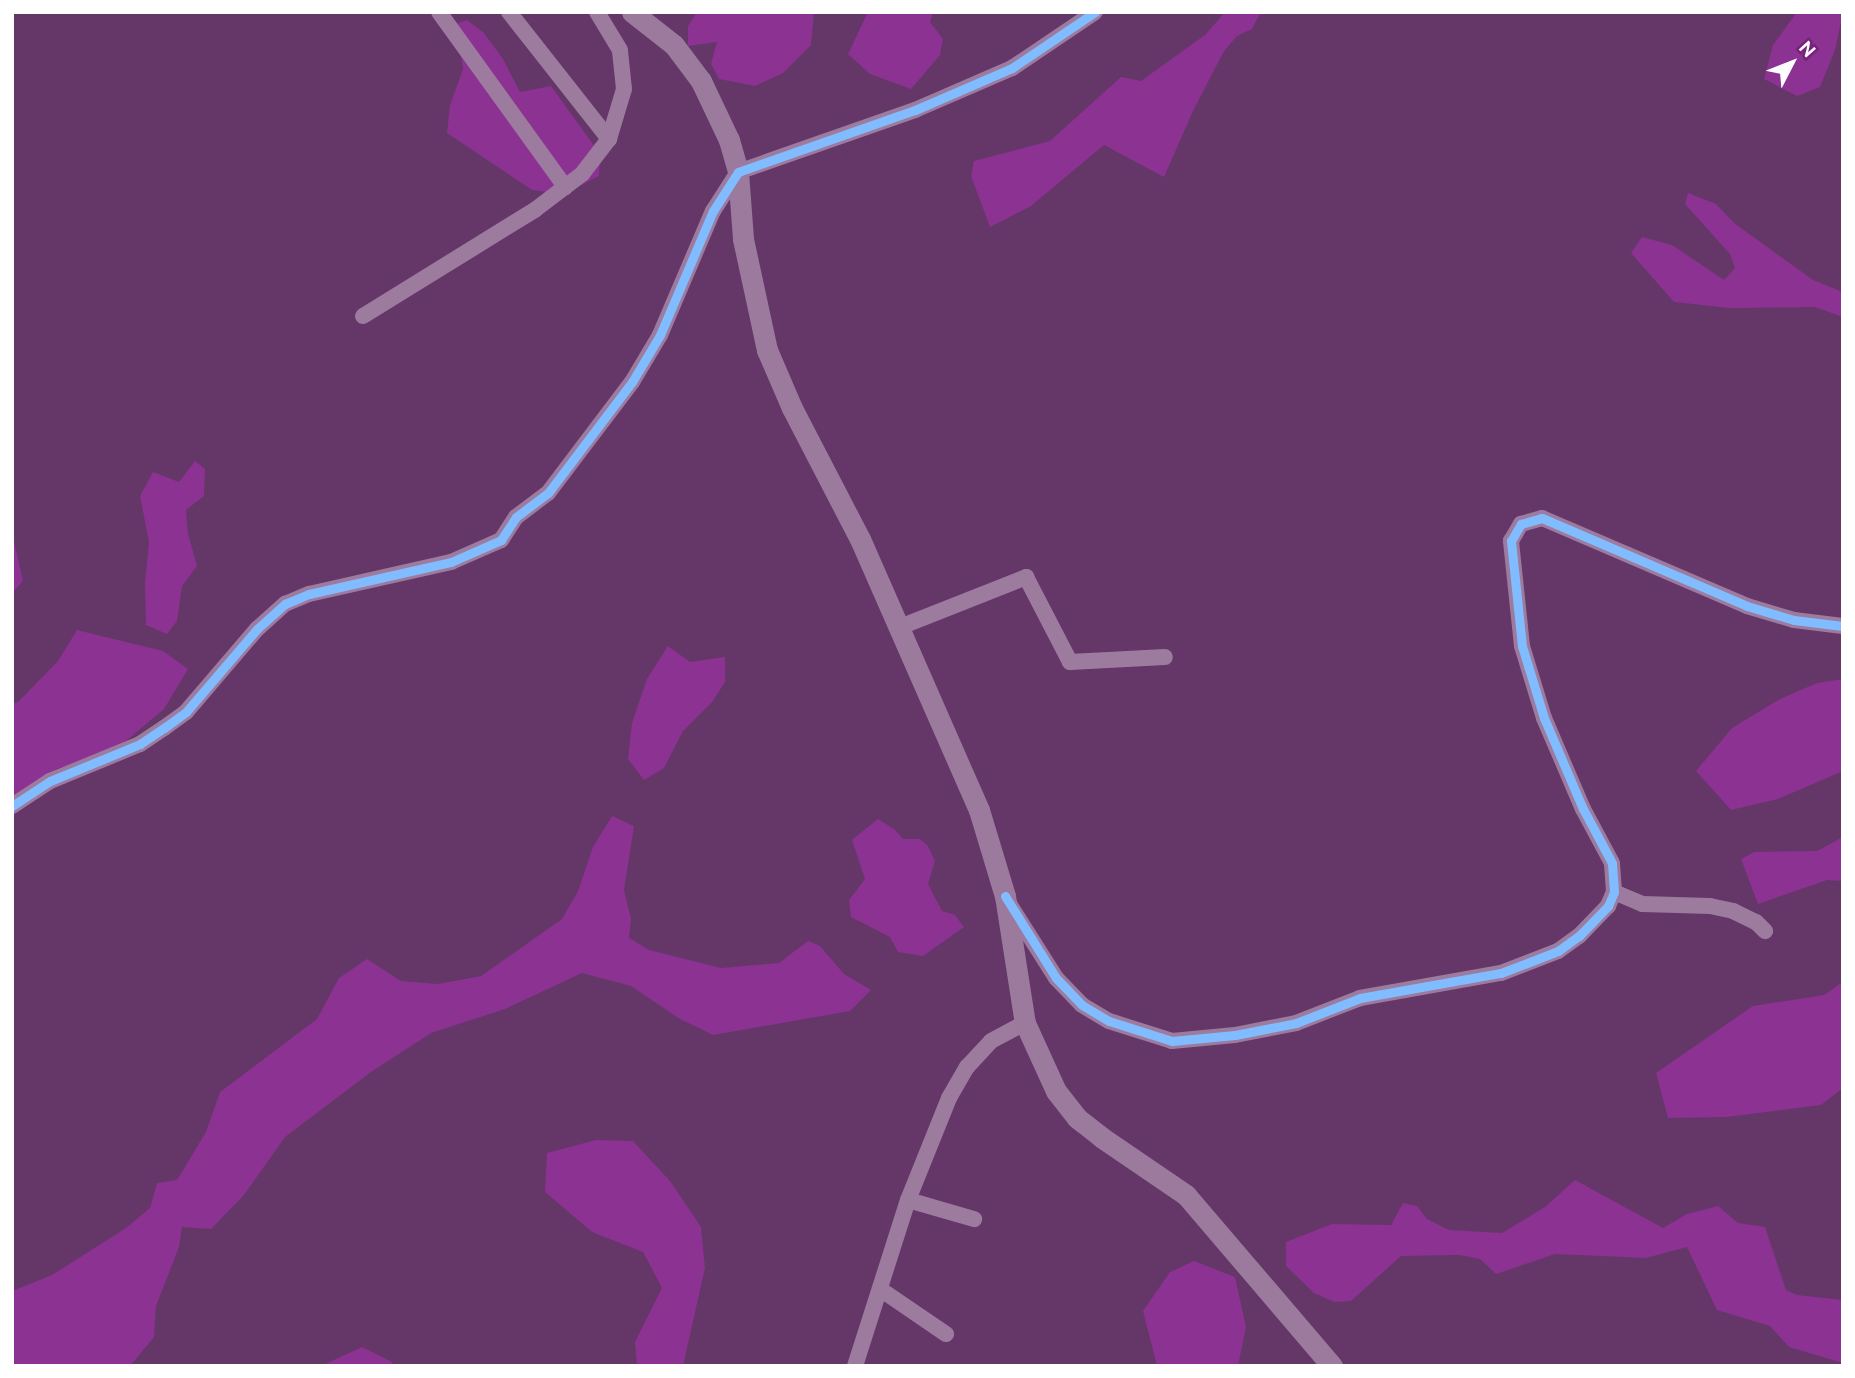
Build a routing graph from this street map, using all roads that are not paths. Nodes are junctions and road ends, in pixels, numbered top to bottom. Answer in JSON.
{"nodes":[{"id":1,"x":439,"y":12,"type":"edge"},
{"id":2,"x":509,"y":12,"type":"edge"},
{"id":3,"x":597,"y":12,"type":"edge"},
{"id":4,"x":632,"y":12,"type":"edge"},
{"id":5,"x":1096,"y":12,"type":"edge"},
{"id":6,"x":609,"y":139,"type":"junction"},
{"id":7,"x":738,"y":172,"type":"junction"},
{"id":8,"x":565,"y":187,"type":"junction"},
{"id":9,"x":363,"y":316,"type":"dead end"},
{"id":10,"x":1843,"y":626,"type":"edge"},
{"id":11,"x":900,"y":627,"type":"junction"},
{"id":12,"x":1165,"y":657,"type":"dead end"},
{"id":13,"x":12,"y":806,"type":"edge"},
{"id":14,"x":1614,"y":892,"type":"junction"},
{"id":15,"x":1004,"y":897,"type":"junction"},
{"id":16,"x":1765,"y":931,"type":"dead end"},
{"id":17,"x":1025,"y":1023,"type":"junction"},
{"id":18,"x":908,"y":1200,"type":"junction"},
{"id":19,"x":974,"y":1219,"type":"dead end"},
{"id":20,"x":880,"y":1289,"type":"junction"},
{"id":21,"x":946,"y":1334,"type":"dead end"},
{"id":22,"x":855,"y":1366,"type":"edge"},
{"id":23,"x":1332,"y":1366,"type":"edge"}],
"edges":[{"from":1,"to":8,"type":"street"},
{"from":2,"to":6,"type":"street"},
{"from":3,"to":6,"type":"street"},
{"from":4,"to":7,"type":"main road"},
{"from":5,"to":7,"type":"street"},
{"from":6,"to":8,"type":"street"},
{"from":7,"to":11,"type":"main road"},
{"from":7,"to":13,"type":"street"},
{"from":8,"to":9,"type":"street"},
{"from":10,"to":14,"type":"street"},
{"from":11,"to":12,"type":"street"},
{"from":11,"to":15,"type":"main road"},
{"from":14,"to":15,"type":"street"},
{"from":14,"to":16,"type":"street"},
{"from":15,"to":17,"type":"main road"},
{"from":17,"to":18,"type":"street"},
{"from":17,"to":23,"type":"main road"},
{"from":18,"to":19,"type":"street"},
{"from":18,"to":20,"type":"street"},
{"from":20,"to":21,"type":"street"},
{"from":20,"to":22,"type":"street"}]}
